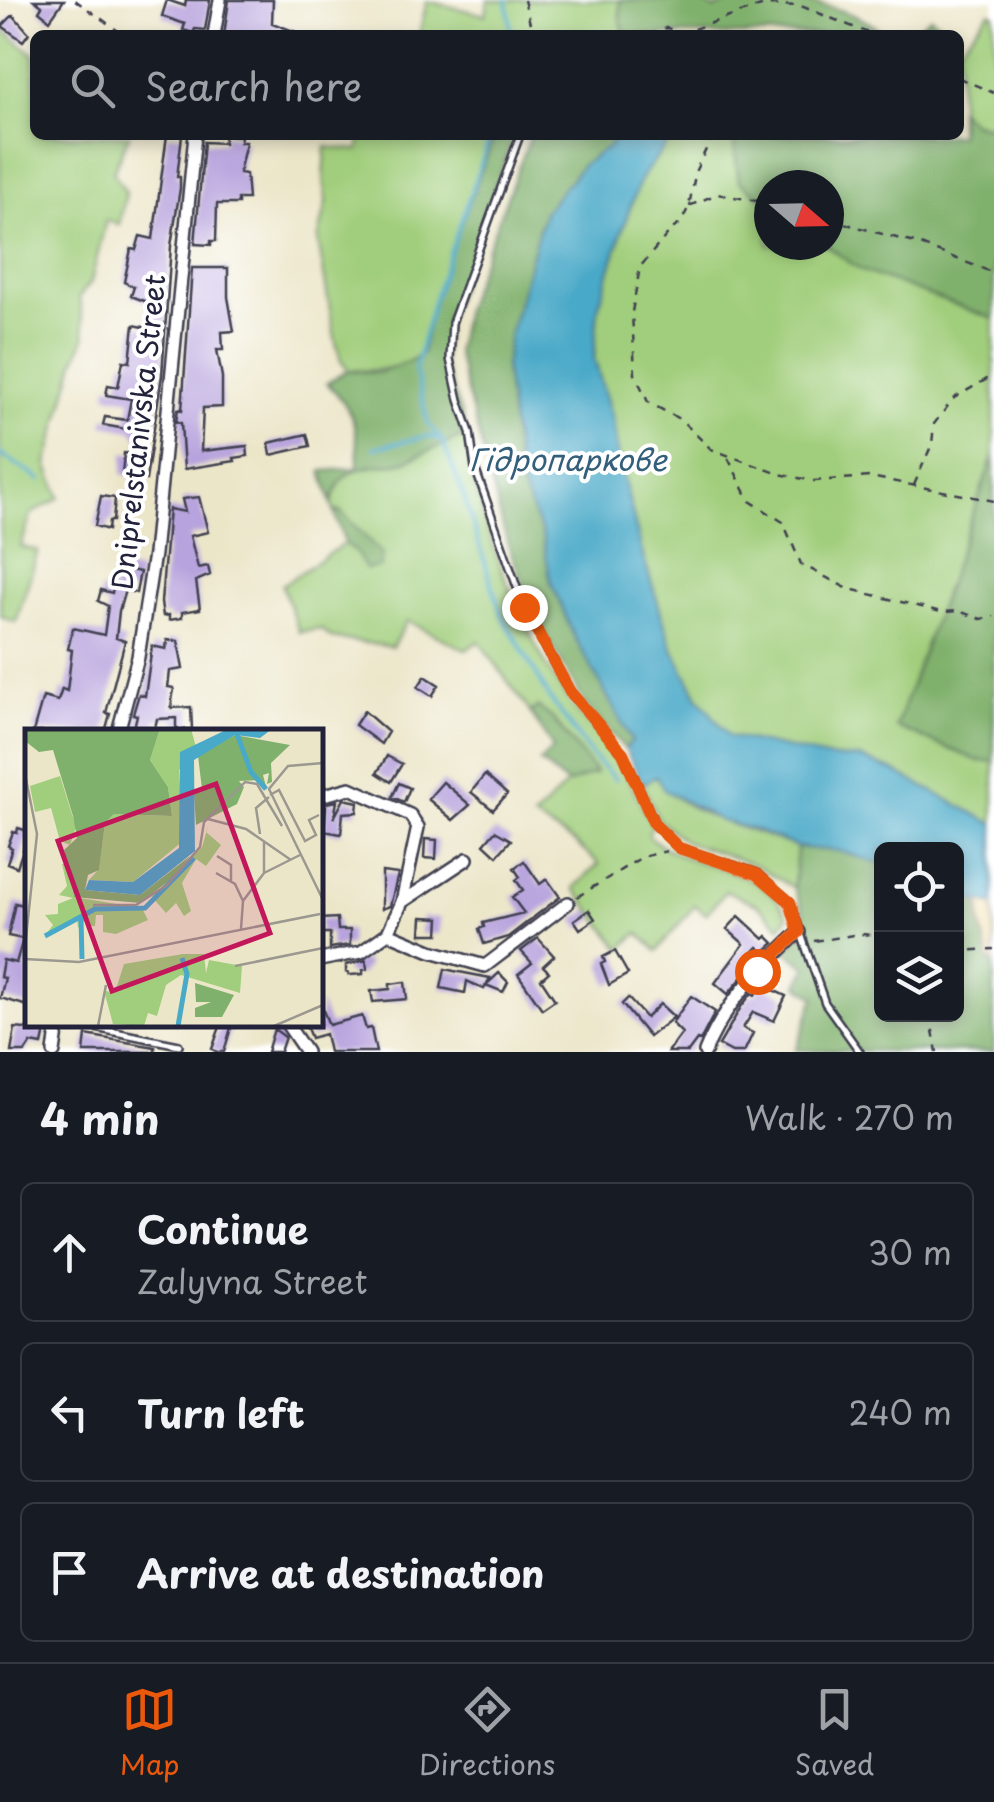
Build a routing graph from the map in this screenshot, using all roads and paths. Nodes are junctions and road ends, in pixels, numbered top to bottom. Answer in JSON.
{"nodes":[{"id":1,"x":75,"y":0,"type":"edge"},
{"id":2,"x":220,"y":0,"type":"edge"},
{"id":3,"x":524,"y":0,"type":"edge"},
{"id":4,"x":117,"y":30,"type":"edge"},
{"id":5,"x":215,"y":30,"type":"edge"},
{"id":6,"x":531,"y":30,"type":"edge"},
{"id":7,"x":695,"y":30,"type":"edge"},
{"id":8,"x":861,"y":30,"type":"edge"},
{"id":9,"x":964,"y":80,"type":"edge"},
{"id":10,"x":994,"y":93,"type":"edge"},
{"id":11,"x":195,"y":140,"type":"edge"},
{"id":12,"x":518,"y":140,"type":"edge"},
{"id":13,"x":711,"y":140,"type":"edge"},
{"id":14,"x":754,"y":200,"type":"edge"},
{"id":15,"x":689,"y":206,"type":"junction"},
{"id":16,"x":844,"y":223,"type":"edge"},
{"id":17,"x":994,"y":272,"type":"edge"},
{"id":18,"x":994,"y":374,"type":"edge"},
{"id":19,"x":728,"y":458,"type":"junction"},
{"id":20,"x":914,"y":486,"type":"junction"},
{"id":21,"x":994,"y":501,"type":"edge"},
{"id":22,"x":994,"y":616,"type":"edge"},
{"id":23,"x":119,"y":729,"type":"edge"},
{"id":24,"x":328,"y":794,"type":"dead end"},
{"id":25,"x":679,"y":848,"type":"junction"},
{"id":26,"x":467,"y":860,"type":"dead end"},
{"id":27,"x":402,"y":902,"type":"junction"},
{"id":28,"x":568,"y":903,"type":"joint"},
{"id":29,"x":388,"y":932,"type":"junction"},
{"id":30,"x":874,"y":935,"type":"edge"},
{"id":31,"x":801,"y":938,"type":"junction"},
{"id":32,"x":964,"y":949,"type":"edge"},
{"id":33,"x":994,"y":950,"type":"edge"},
{"id":34,"x":322,"y":960,"type":"edge"},
{"id":35,"x":931,"y":1022,"type":"edge"},
{"id":36,"x":58,"y":1027,"type":"edge"},
{"id":37,"x":91,"y":1027,"type":"edge"},
{"id":38,"x":289,"y":1027,"type":"edge"},
{"id":39,"x":179,"y":1045,"type":"dead end"},
{"id":40,"x":54,"y":1052,"type":"edge"},
{"id":41,"x":306,"y":1052,"type":"edge"},
{"id":42,"x":705,"y":1052,"type":"edge"},
{"id":43,"x":860,"y":1052,"type":"edge"},
{"id":44,"x":937,"y":1052,"type":"edge"}],
"edges":[{"from":1,"to":4,"type":"path"},
{"from":2,"to":5,"type":"street"},
{"from":3,"to":6,"type":"path"},
{"from":7,"to":8,"type":"path"},
{"from":9,"to":10,"type":"path"},
{"from":11,"to":23,"type":"street","name":"Dniprelstanivska Street"},
{"from":12,"to":25,"type":"lane"},
{"from":13,"to":15,"type":"path"},
{"from":14,"to":15,"type":"path"},
{"from":15,"to":19,"type":"path"},
{"from":16,"to":17,"type":"path"},
{"from":18,"to":20,"type":"path"},
{"from":19,"to":20,"type":"path"},
{"from":19,"to":22,"type":"path"},
{"from":20,"to":21,"type":"path"},
{"from":24,"to":27,"type":"street"},
{"from":25,"to":28,"type":"path"},
{"from":25,"to":31,"type":"lane"},
{"from":26,"to":27,"type":"street"},
{"from":27,"to":29,"type":"street"},
{"from":28,"to":29,"type":"street"},
{"from":29,"to":34,"type":"street"},
{"from":30,"to":31,"type":"path"},
{"from":31,"to":42,"type":"street"},
{"from":31,"to":43,"type":"lane"},
{"from":32,"to":33,"type":"path"},
{"from":35,"to":44,"type":"path"},
{"from":36,"to":40,"type":"street"},
{"from":37,"to":39,"type":"lane"},
{"from":38,"to":41,"type":"street"}]}
